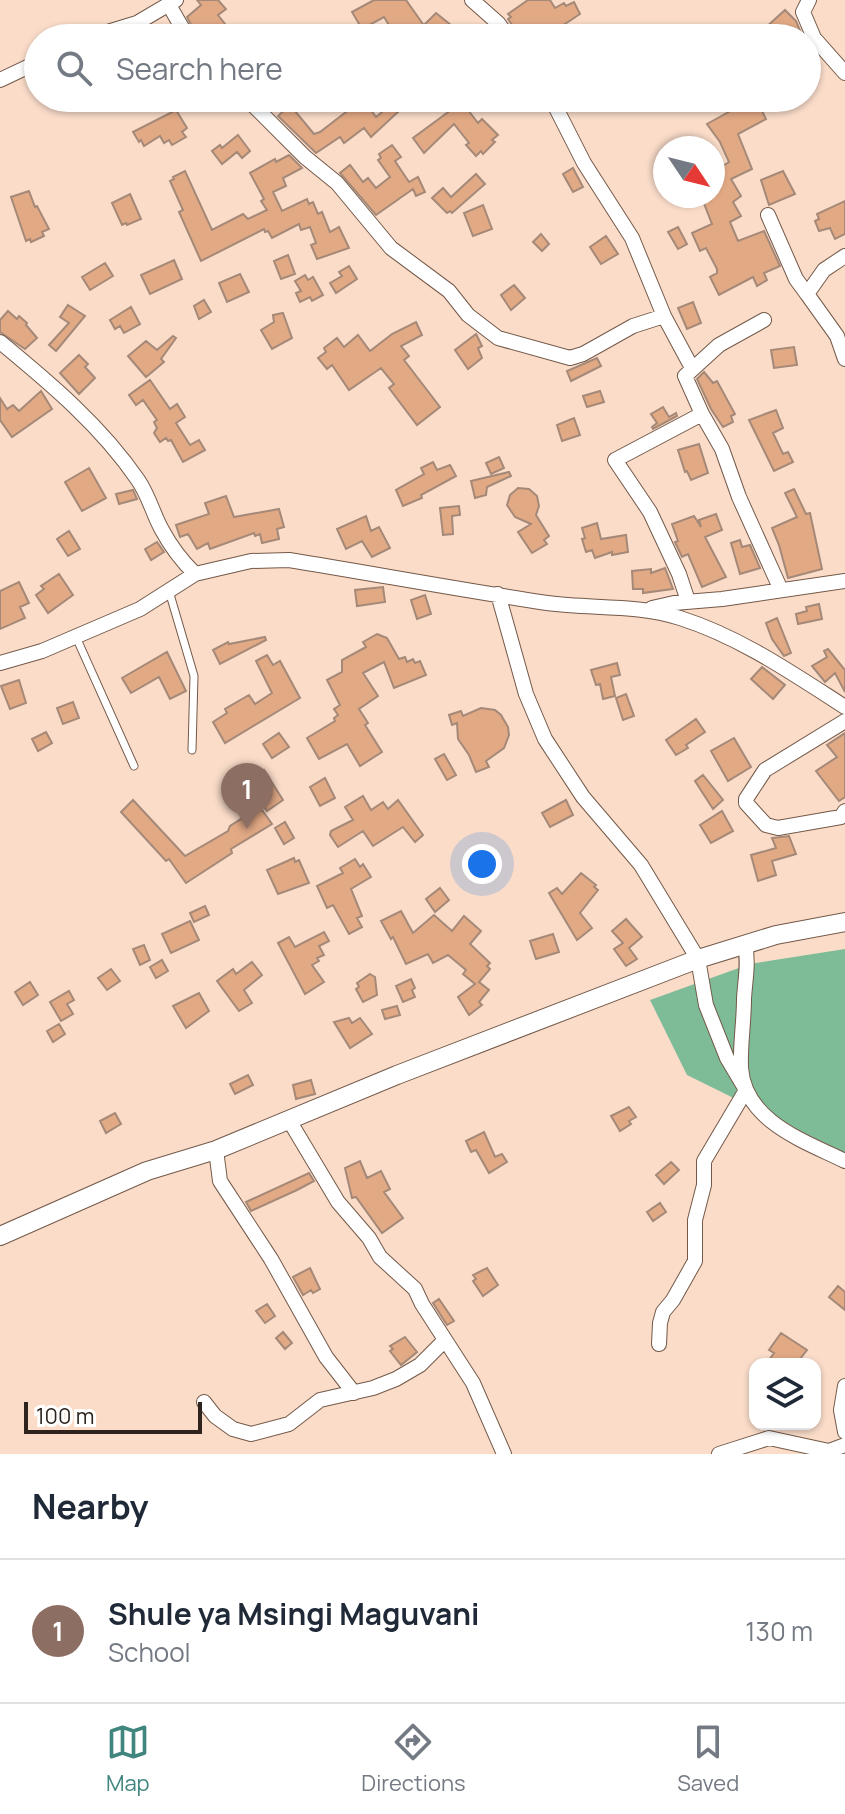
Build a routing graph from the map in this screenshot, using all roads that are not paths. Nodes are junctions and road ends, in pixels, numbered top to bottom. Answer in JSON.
{"nodes":[{"id":1,"x":472,"y":0,"type":"edge"},
{"id":2,"x":809,"y":0,"type":"edge"},
{"id":3,"x":173,"y":3,"type":"edge"},
{"id":4,"x":134,"y":24,"type":"edge"},
{"id":5,"x":182,"y":24,"type":"edge"},
{"id":6,"x":499,"y":24,"type":"edge"},
{"id":7,"x":808,"y":24,"type":"edge"},
{"id":8,"x":821,"y":46,"type":"edge"},
{"id":9,"x":24,"y":69,"type":"edge"},
{"id":10,"x":845,"y":73,"type":"edge"},
{"id":11,"x":0,"y":80,"type":"edge"},
{"id":12,"x":260,"y":112,"type":"edge"},
{"id":13,"x":558,"y":112,"type":"edge"},
{"id":14,"x":768,"y":215,"type":"dead end"},
{"id":15,"x":845,"y":256,"type":"edge"},
{"id":16,"x":807,"y":294,"type":"junction"},
{"id":17,"x":664,"y":316,"type":"junction"},
{"id":18,"x":764,"y":320,"type":"dead end"},
{"id":19,"x":0,"y":342,"type":"edge"},
{"id":20,"x":845,"y":359,"type":"edge"},
{"id":21,"x":692,"y":368,"type":"junction"},
{"id":22,"x":702,"y":414,"type":"junction"},
{"id":23,"x":195,"y":574,"type":"junction"},
{"id":24,"x":845,"y":581,"type":"edge"},
{"id":25,"x":781,"y":590,"type":"junction"},
{"id":26,"x":169,"y":591,"type":"junction"},
{"id":27,"x":498,"y":594,"type":"junction"},
{"id":28,"x":688,"y":601,"type":"junction"},
{"id":29,"x":650,"y":609,"type":"junction"},
{"id":30,"x":76,"y":637,"type":"junction"},
{"id":31,"x":0,"y":663,"type":"edge"},
{"id":32,"x":845,"y":707,"type":"edge"},
{"id":33,"x":845,"y":721,"type":"edge"},
{"id":34,"x":192,"y":750,"type":"dead end"},
{"id":35,"x":134,"y":766,"type":"dead end"},
{"id":36,"x":845,"y":811,"type":"edge"},
{"id":37,"x":845,"y":922,"type":"edge"},
{"id":38,"x":745,"y":944,"type":"junction"},
{"id":39,"x":698,"y":959,"type":"junction"},
{"id":40,"x":746,"y":1090,"type":"junction"},
{"id":41,"x":289,"y":1120,"type":"junction"},
{"id":42,"x":216,"y":1150,"type":"junction"},
{"id":43,"x":845,"y":1161,"type":"edge"},
{"id":44,"x":0,"y":1236,"type":"edge"},
{"id":45,"x":444,"y":1341,"type":"junction"},
{"id":46,"x":659,"y":1344,"type":"dead end"},
{"id":47,"x":845,"y":1386,"type":"edge"},
{"id":48,"x":354,"y":1393,"type":"junction"},
{"id":49,"x":204,"y":1402,"type":"dead end"},
{"id":50,"x":845,"y":1432,"type":"edge"},
{"id":51,"x":845,"y":1450,"type":"edge"},
{"id":52,"x":504,"y":1454,"type":"edge"},
{"id":53,"x":719,"y":1454,"type":"edge"}],
"edges":[{"from":1,"to":6,"type":"street"},
{"from":2,"to":7,"type":"street"},
{"from":3,"to":4,"type":"street"},
{"from":3,"to":5,"type":"street"},
{"from":8,"to":10,"type":"street"},
{"from":9,"to":11,"type":"street"},
{"from":12,"to":17,"type":"street"},
{"from":13,"to":17,"type":"street"},
{"from":14,"to":16,"type":"street"},
{"from":15,"to":16,"type":"street"},
{"from":16,"to":20,"type":"street"},
{"from":17,"to":21,"type":"street"},
{"from":18,"to":21,"type":"street"},
{"from":19,"to":23,"type":"street"},
{"from":21,"to":22,"type":"street"},
{"from":22,"to":25,"type":"street"},
{"from":22,"to":28,"type":"street"},
{"from":23,"to":26,"type":"street"},
{"from":23,"to":27,"type":"street"},
{"from":24,"to":25,"type":"street"},
{"from":25,"to":28,"type":"street"},
{"from":26,"to":30,"type":"street"},
{"from":26,"to":34,"type":"lane"},
{"from":27,"to":29,"type":"street"},
{"from":27,"to":39,"type":"street"},
{"from":28,"to":29,"type":"street"},
{"from":29,"to":32,"type":"street"},
{"from":30,"to":31,"type":"street"},
{"from":30,"to":35,"type":"lane"},
{"from":33,"to":36,"type":"street"},
{"from":37,"to":38,"type":"street"},
{"from":38,"to":39,"type":"street"},
{"from":38,"to":40,"type":"street"},
{"from":39,"to":40,"type":"street"},
{"from":39,"to":41,"type":"street"},
{"from":40,"to":43,"type":"street"},
{"from":40,"to":46,"type":"street"},
{"from":41,"to":42,"type":"street"},
{"from":41,"to":45,"type":"street"},
{"from":42,"to":44,"type":"street"},
{"from":42,"to":48,"type":"street"},
{"from":45,"to":48,"type":"street"},
{"from":45,"to":52,"type":"street"},
{"from":47,"to":50,"type":"street"},
{"from":48,"to":49,"type":"street"},
{"from":51,"to":53,"type":"street"}]}
